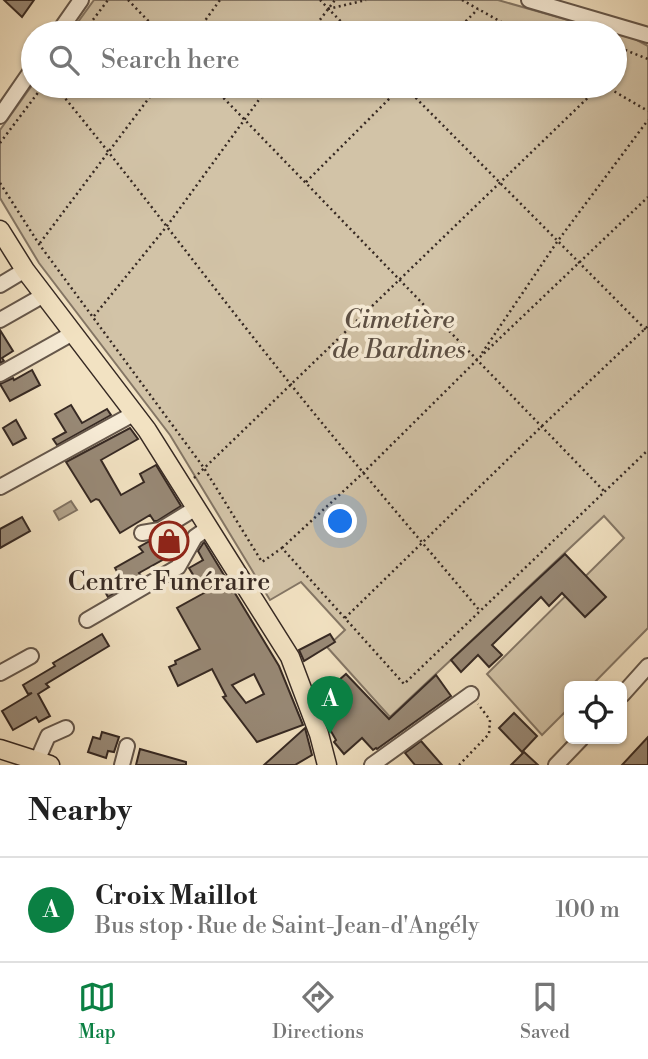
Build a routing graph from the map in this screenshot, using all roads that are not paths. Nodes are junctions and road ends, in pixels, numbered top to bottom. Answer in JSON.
{"nodes":[{"id":1,"x":81,"y":0,"type":"edge"},
{"id":2,"x":529,"y":0,"type":"edge"},
{"id":3,"x":66,"y":21,"type":"edge"},
{"id":4,"x":600,"y":21,"type":"edge"},
{"id":5,"x":627,"y":29,"type":"edge"},
{"id":6,"x":648,"y":35,"type":"edge"},
{"id":7,"x":21,"y":85,"type":"edge"},
{"id":8,"x":0,"y":116,"type":"edge"},
{"id":9,"x":0,"y":230,"type":"edge"},
{"id":10,"x":25,"y":270,"type":"junction"},
{"id":11,"x":0,"y":285,"type":"edge"},
{"id":12,"x":44,"y":295,"type":"junction"},
{"id":13,"x":0,"y":320,"type":"edge"},
{"id":14,"x":73,"y":333,"type":"junction"},
{"id":15,"x":0,"y":373,"type":"edge"},
{"id":16,"x":135,"y":413,"type":"junction"},
{"id":17,"x":0,"y":487,"type":"edge"},
{"id":18,"x":196,"y":508,"type":"junction"},
{"id":19,"x":208,"y":528,"type":"junction"},
{"id":20,"x":142,"y":533,"type":"dead end"},
{"id":21,"x":87,"y":620,"type":"dead end"},
{"id":22,"x":31,"y":656,"type":"dead end"},
{"id":23,"x":648,"y":666,"type":"edge"},
{"id":24,"x":0,"y":673,"type":"edge"},
{"id":25,"x":627,"y":689,"type":"edge"},
{"id":26,"x":471,"y":694,"type":"road end"},
{"id":27,"x":66,"y":728,"type":"dead end"},
{"id":28,"x":576,"y":744,"type":"edge"},
{"id":29,"x":127,"y":746,"type":"dead end"},
{"id":30,"x":0,"y":749,"type":"edge"},
{"id":31,"x":44,"y":763,"type":"edge"},
{"id":32,"x":122,"y":765,"type":"edge"},
{"id":33,"x":327,"y":765,"type":"edge"},
{"id":34,"x":372,"y":765,"type":"edge"},
{"id":35,"x":556,"y":765,"type":"edge"}],
"edges":[{"from":1,"to":3,"type":"street"},
{"from":2,"to":4,"type":"street"},
{"from":5,"to":6,"type":"street"},
{"from":7,"to":8,"type":"street"},
{"from":9,"to":10,"type":"main road"},
{"from":10,"to":11,"type":"street"},
{"from":10,"to":12,"type":"main road"},
{"from":12,"to":13,"type":"street"},
{"from":12,"to":14,"type":"main road"},
{"from":14,"to":15,"type":"street"},
{"from":14,"to":16,"type":"main road"},
{"from":16,"to":17,"type":"street"},
{"from":16,"to":18,"type":"main road"},
{"from":18,"to":19,"type":"main road"},
{"from":18,"to":20,"type":"street"},
{"from":19,"to":21,"type":"street"},
{"from":19,"to":33,"type":"main road"},
{"from":22,"to":24,"type":"street"},
{"from":23,"to":25,"type":"street"},
{"from":26,"to":34,"type":"street"},
{"from":27,"to":31,"type":"street"},
{"from":28,"to":35,"type":"street"},
{"from":29,"to":32,"type":"street"},
{"from":30,"to":31,"type":"main road"}]}
